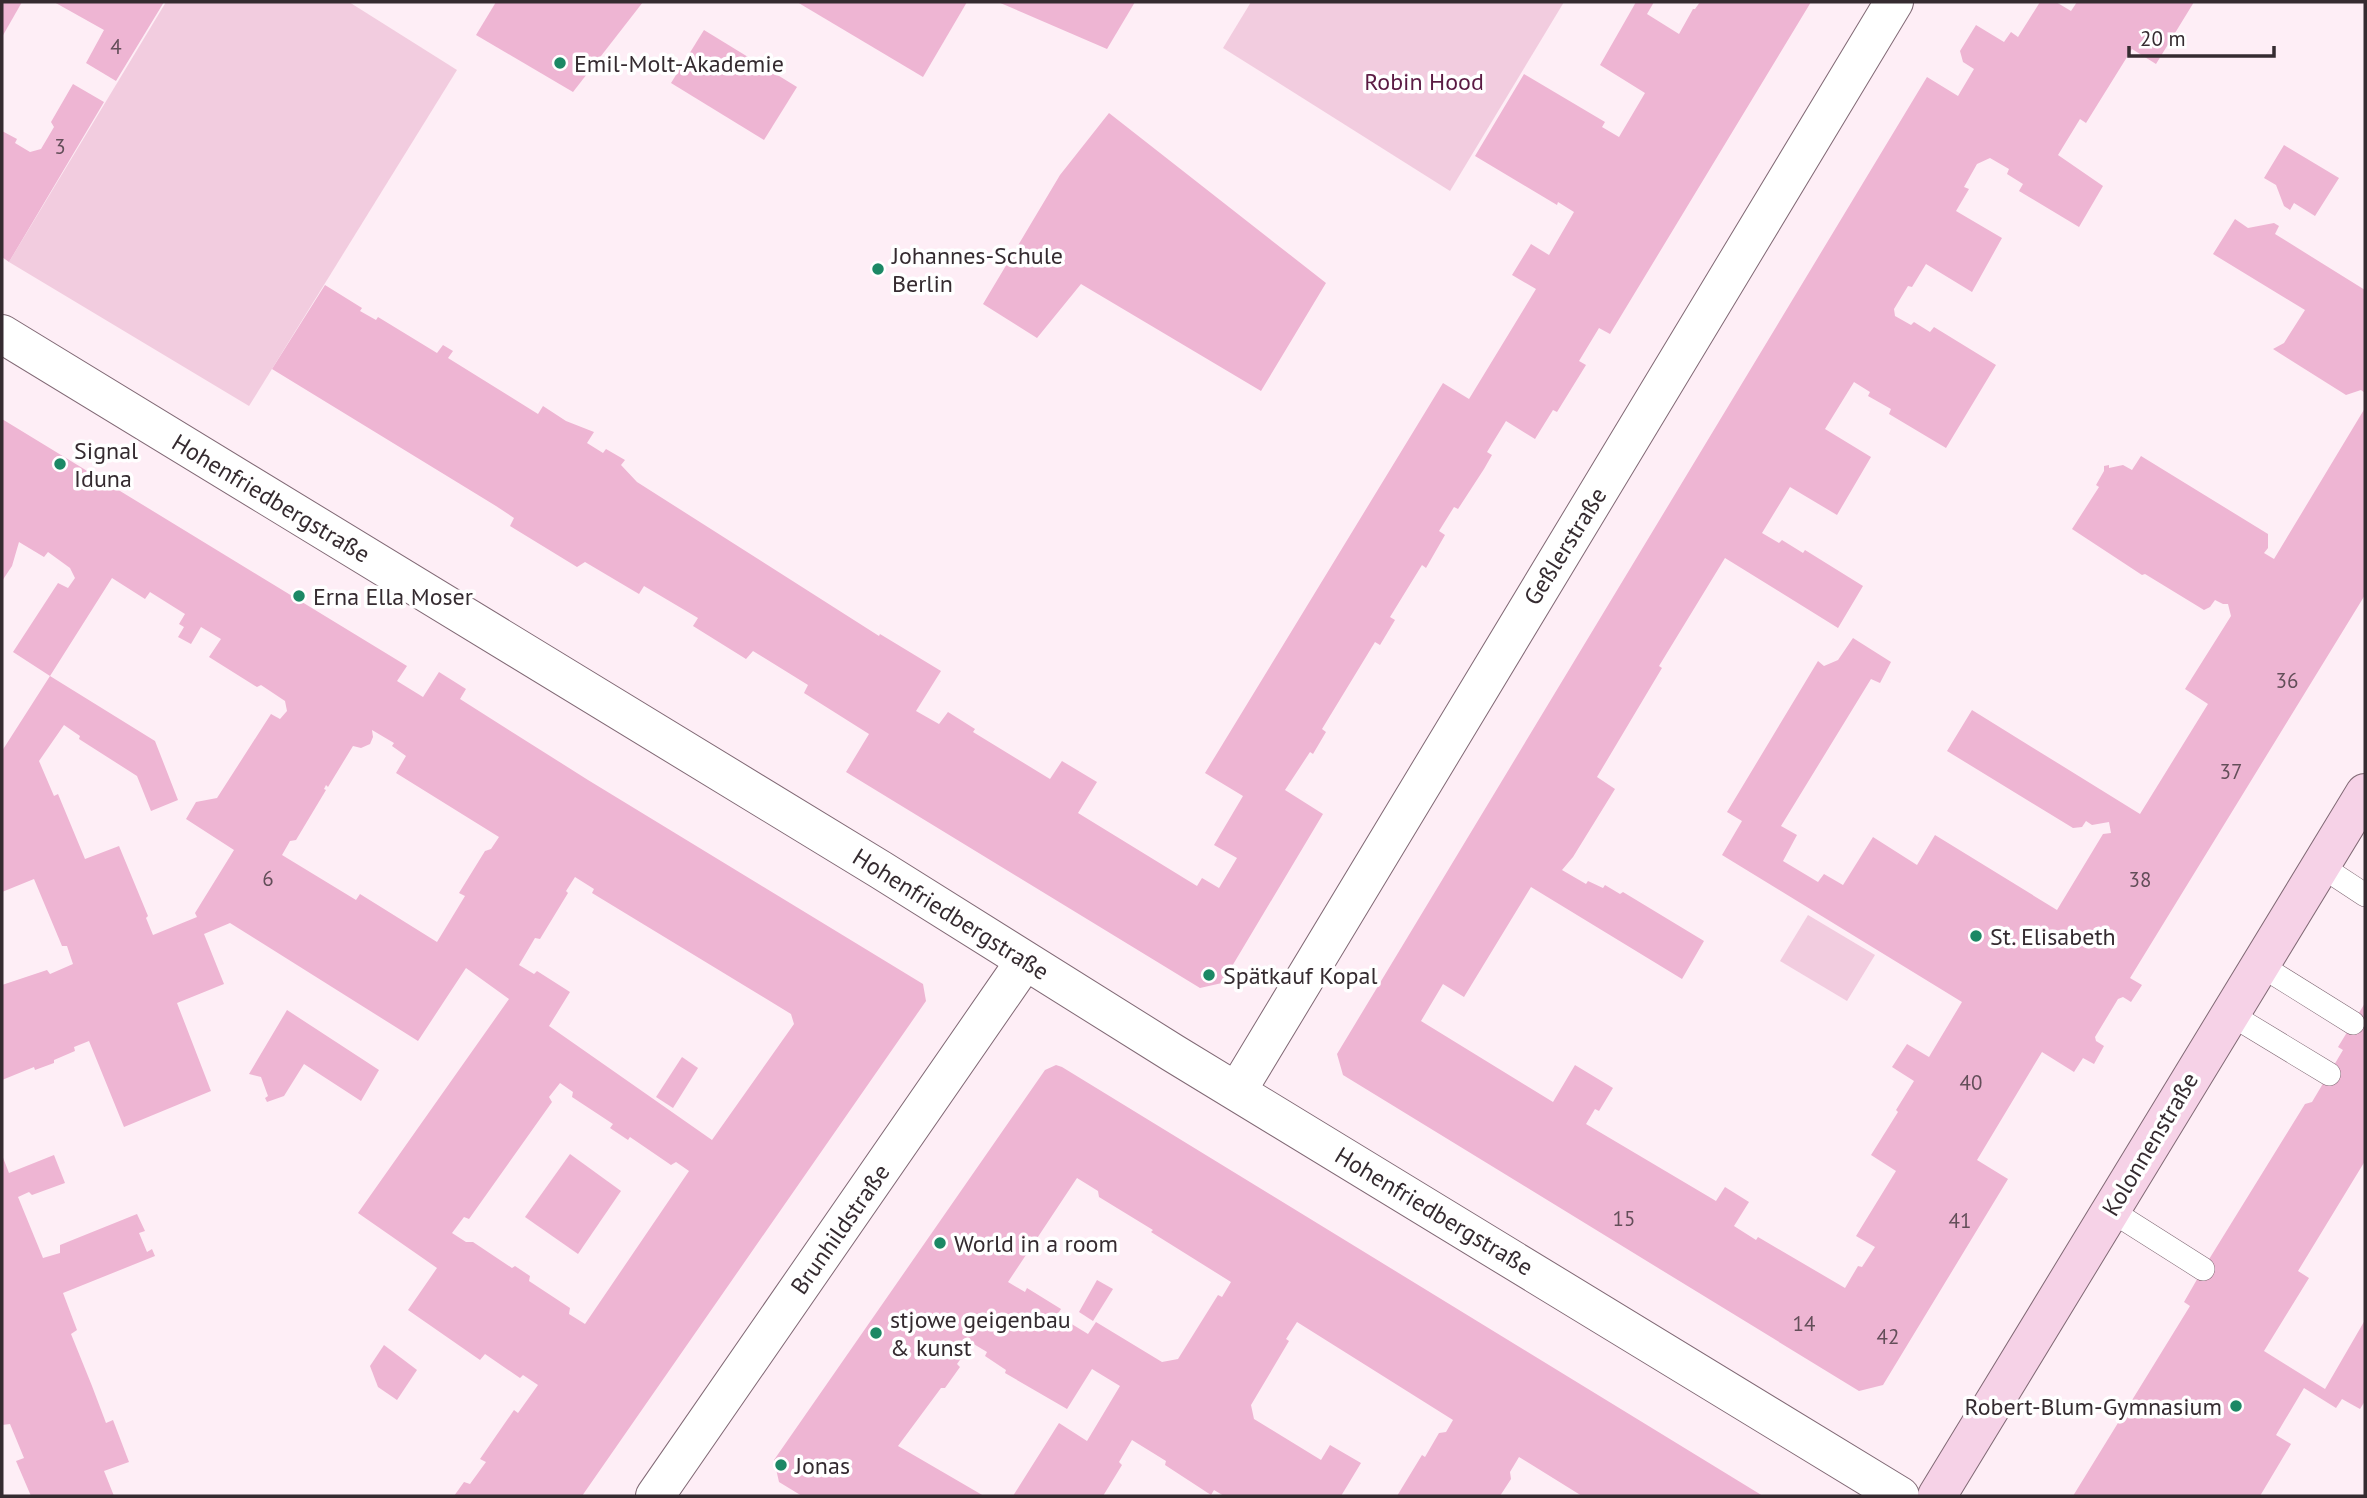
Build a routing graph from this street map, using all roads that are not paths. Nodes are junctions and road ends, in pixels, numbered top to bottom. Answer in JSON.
{"nodes":[{"id":1,"x":1894,"y":2,"type":"edge"},
{"id":2,"x":2,"y":334,"type":"edge"},
{"id":3,"x":2365,"y":793,"type":"edge"},
{"id":4,"x":2321,"y":866,"type":"junction"},
{"id":5,"x":2365,"y":895,"type":"edge"},
{"id":6,"x":1025,"y":961,"type":"junction"},
{"id":7,"x":2260,"y":965,"type":"junction"},
{"id":8,"x":2230,"y":1014,"type":"junction"},
{"id":9,"x":2353,"y":1023,"type":"dead end"},
{"id":10,"x":2329,"y":1074,"type":"dead end"},
{"id":11,"x":1237,"y":1091,"type":"junction"},
{"id":12,"x":2110,"y":1210,"type":"junction"},
{"id":13,"x":2203,"y":1269,"type":"dead end"},
{"id":14,"x":663,"y":1493,"type":"edge"},
{"id":15,"x":1900,"y":1496,"type":"edge"},
{"id":16,"x":1937,"y":1496,"type":"edge"}],
"edges":[{"from":1,"to":11,"type":"street","name":"Geßlerstraße"},
{"from":2,"to":6,"type":"street","name":"Hohenfriedbergstraße"},
{"from":3,"to":4,"type":"main road","name":"Kolonnenstraße"},
{"from":4,"to":5,"type":"lane"},
{"from":4,"to":7,"type":"main road","name":"Kolonnenstraße"},
{"from":6,"to":11,"type":"street","name":"Hohenfriedbergstraße"},
{"from":6,"to":14,"type":"street","name":"Brunhildstraße"},
{"from":7,"to":8,"type":"main road","name":"Kolonnenstraße"},
{"from":7,"to":9,"type":"lane"},
{"from":8,"to":10,"type":"lane"},
{"from":8,"to":12,"type":"main road","name":"Kolonnenstraße"},
{"from":11,"to":15,"type":"street","name":"Hohenfriedbergstraße"},
{"from":12,"to":13,"type":"lane"},
{"from":12,"to":16,"type":"main road","name":"Kolonnenstraße"}]}
